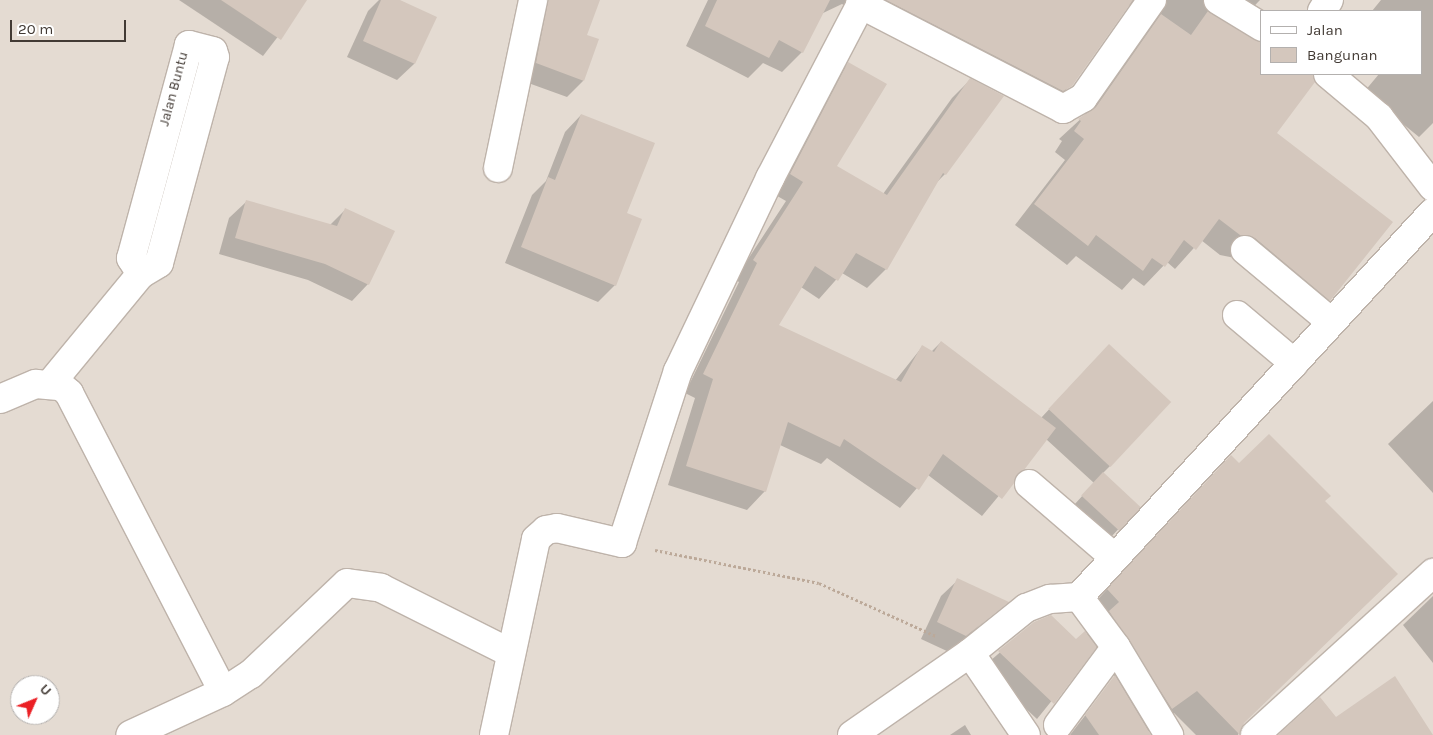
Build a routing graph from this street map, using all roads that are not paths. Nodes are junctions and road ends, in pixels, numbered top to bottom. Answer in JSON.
{"nodes":[{"id":1,"x":533,"y":0,"type":"edge"},
{"id":2,"x":1152,"y":0,"type":"edge"},
{"id":3,"x":1218,"y":0,"type":"edge"},
{"id":4,"x":861,"y":2,"type":"edge"},
{"id":5,"x":1260,"y":26,"type":"edge"},
{"id":6,"x":1329,"y":75,"type":"edge"},
{"id":7,"x":498,"y":168,"type":"dead end"},
{"id":8,"x":1433,"y":188,"type":"edge"},
{"id":9,"x":1433,"y":212,"type":"edge"},
{"id":10,"x":1245,"y":250,"type":"dead end"},
{"id":11,"x":141,"y":274,"type":"junction"},
{"id":12,"x":1237,"y":315,"type":"dead end"},
{"id":13,"x":1331,"y":322,"type":"junction"},
{"id":14,"x":1294,"y":363,"type":"junction"},
{"id":15,"x":50,"y":383,"type":"junction"},
{"id":16,"x":0,"y":398,"type":"edge"},
{"id":17,"x":1029,"y":484,"type":"dead end"},
{"id":18,"x":1115,"y":558,"type":"junction"},
{"id":19,"x":1433,"y":573,"type":"edge"},
{"id":20,"x":1079,"y":596,"type":"junction"},
{"id":21,"x":1116,"y":646,"type":"junction"},
{"id":22,"x":511,"y":652,"type":"junction"},
{"id":23,"x":970,"y":653,"type":"junction"},
{"id":24,"x":223,"y":692,"type":"junction"},
{"id":25,"x":1058,"y":725,"type":"dead end"},
{"id":26,"x":130,"y":735,"type":"edge"},
{"id":27,"x":494,"y":735,"type":"edge"},
{"id":28,"x":852,"y":735,"type":"edge"},
{"id":29,"x":1026,"y":735,"type":"edge"},
{"id":30,"x":1169,"y":735,"type":"edge"},
{"id":31,"x":1255,"y":735,"type":"edge"}],
"edges":[{"from":1,"to":7,"type":"street"},
{"from":2,"to":4,"type":"street"},
{"from":3,"to":5,"type":"street"},
{"from":4,"to":22,"type":"street"},
{"from":6,"to":8,"type":"street"},
{"from":9,"to":13,"type":"street"},
{"from":10,"to":13,"type":"street"},
{"from":11,"to":11,"type":"street","name":"Jalan Buntu"},
{"from":11,"to":15,"type":"street","name":"Jalan Buntu"},
{"from":12,"to":14,"type":"street"},
{"from":13,"to":14,"type":"street"},
{"from":14,"to":18,"type":"street"},
{"from":15,"to":16,"type":"street"},
{"from":15,"to":24,"type":"street"},
{"from":17,"to":18,"type":"street"},
{"from":18,"to":20,"type":"street"},
{"from":19,"to":31,"type":"street"},
{"from":20,"to":21,"type":"street"},
{"from":20,"to":23,"type":"street"},
{"from":21,"to":25,"type":"street"},
{"from":21,"to":30,"type":"street"},
{"from":22,"to":24,"type":"street"},
{"from":22,"to":27,"type":"street"},
{"from":23,"to":28,"type":"street"},
{"from":23,"to":29,"type":"street"},
{"from":24,"to":26,"type":"street"}]}
